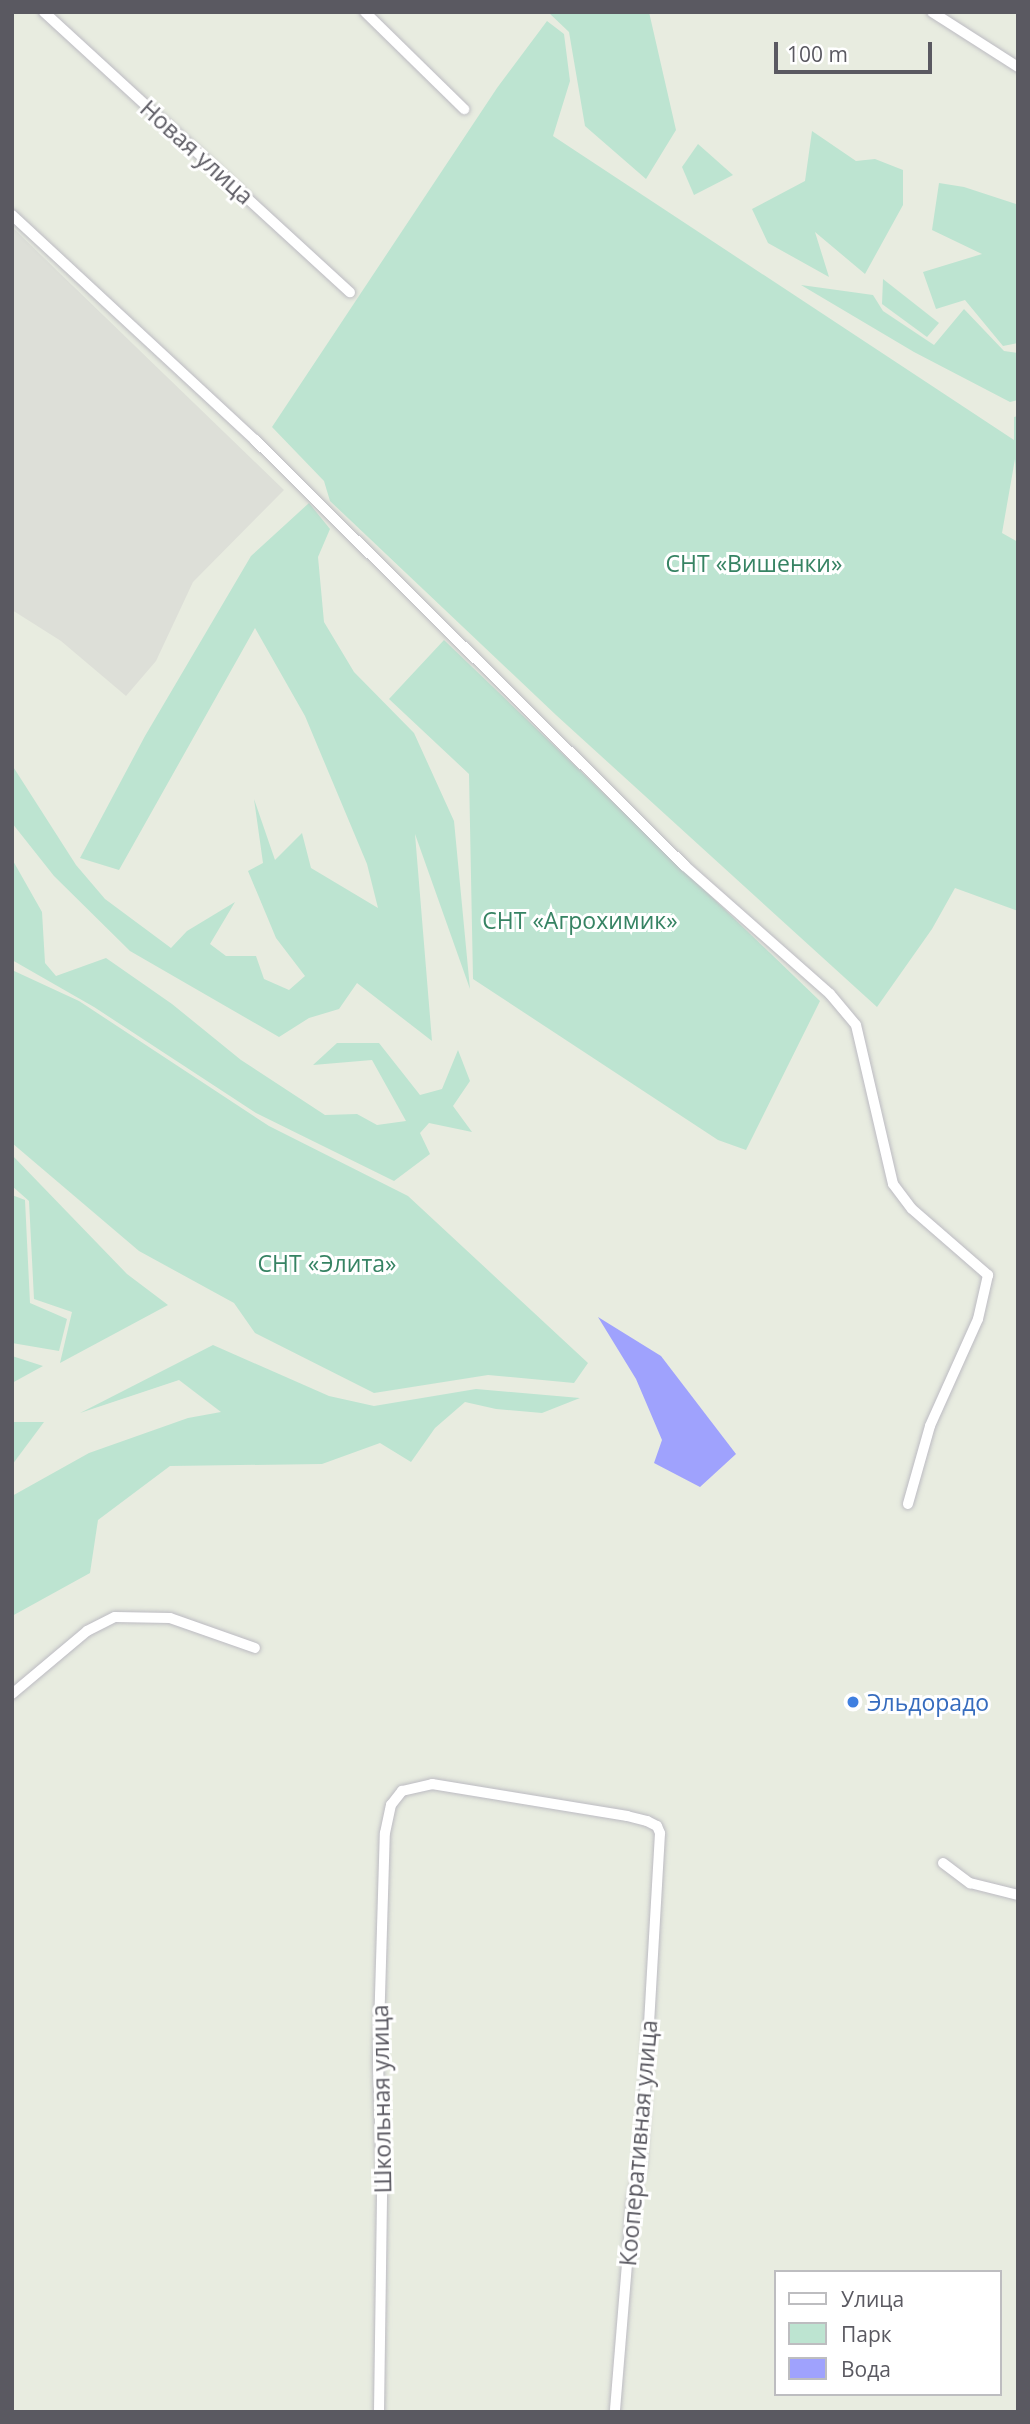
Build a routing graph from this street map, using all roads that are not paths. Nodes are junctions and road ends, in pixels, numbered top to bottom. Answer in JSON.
{"nodes":[{"id":1,"x":44,"y":12,"type":"edge"},
{"id":2,"x":365,"y":12,"type":"edge"},
{"id":3,"x":932,"y":12,"type":"edge"},
{"id":4,"x":1018,"y":67,"type":"edge"},
{"id":5,"x":464,"y":109,"type":"dead end"},
{"id":6,"x":12,"y":215,"type":"edge"},
{"id":7,"x":350,"y":292,"type":"dead end"},
{"id":8,"x":908,"y":1504,"type":"dead end"},
{"id":9,"x":255,"y":1648,"type":"dead end"},
{"id":10,"x":12,"y":1694,"type":"edge"},
{"id":11,"x":402,"y":1791,"type":"joint"},
{"id":12,"x":943,"y":1863,"type":"dead end"},
{"id":13,"x":1018,"y":1895,"type":"edge"},
{"id":14,"x":379,"y":2412,"type":"edge"},
{"id":15,"x":615,"y":2412,"type":"edge"}],
"edges":[{"from":1,"to":7,"type":"street","name":"Новая улица"},
{"from":2,"to":5,"type":"street"},
{"from":3,"to":4,"type":"street"},
{"from":6,"to":8,"type":"street"},
{"from":9,"to":10,"type":"street"},
{"from":11,"to":14,"type":"street","name":"Школьная улица"},
{"from":11,"to":15,"type":"street","name":"Кооперативная улица"},
{"from":12,"to":13,"type":"street"}]}
